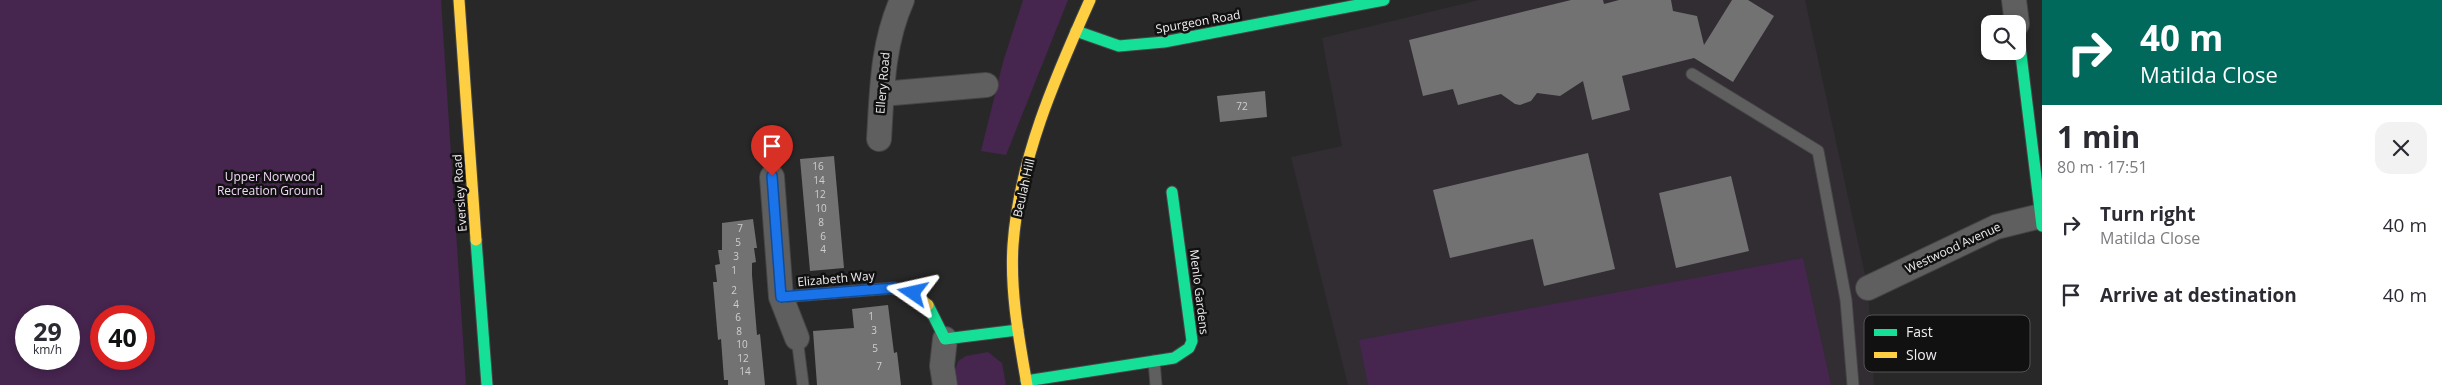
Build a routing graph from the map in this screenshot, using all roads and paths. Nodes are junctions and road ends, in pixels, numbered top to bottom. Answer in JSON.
{"nodes":[{"id":1,"x":459,"y":0,"type":"edge"},
{"id":2,"x":902,"y":0,"type":"edge"},
{"id":3,"x":1090,"y":0,"type":"edge"},
{"id":4,"x":1384,"y":0,"type":"edge"},
{"id":5,"x":2014,"y":0,"type":"edge"},
{"id":6,"x":2016,"y":15,"type":"edge"},
{"id":7,"x":1076,"y":30,"type":"junction"},
{"id":8,"x":2022,"y":60,"type":"edge"},
{"id":9,"x":1692,"y":74,"type":"dead end"},
{"id":10,"x":986,"y":85,"type":"dead end"},
{"id":11,"x":882,"y":94,"type":"junction"},
{"id":12,"x":879,"y":139,"type":"dead end"},
{"id":13,"x":772,"y":176,"type":"dead end"},
{"id":14,"x":1172,"y":192,"type":"dead end"},
{"id":15,"x":2041,"y":221,"type":"edge"},
{"id":16,"x":1857,"y":294,"type":"junction"},
{"id":17,"x":781,"y":297,"type":"junction"},
{"id":18,"x":1018,"y":330,"type":"junction"},
{"id":19,"x":797,"y":338,"type":"joint"},
{"id":20,"x":945,"y":339,"type":"junction"},
{"id":21,"x":1154,"y":361,"type":"junction"},
{"id":22,"x":1027,"y":383,"type":"edge"},
{"id":23,"x":487,"y":385,"type":"edge"},
{"id":24,"x":803,"y":385,"type":"edge"},
{"id":25,"x":945,"y":385,"type":"edge"},
{"id":26,"x":1156,"y":385,"type":"edge"},
{"id":27,"x":1853,"y":385,"type":"edge"}],
"edges":[{"from":1,"to":23,"type":"street","name":"Eversley Road"},
{"from":2,"to":11,"type":"street","name":"Ellery Road"},
{"from":3,"to":7,"type":"street","name":"Beulah Hill"},
{"from":4,"to":7,"type":"street","name":"Spurgeon Road"},
{"from":5,"to":6,"type":"street"},
{"from":7,"to":18,"type":"street","name":"Beulah Hill"},
{"from":8,"to":15,"type":"street"},
{"from":9,"to":16,"type":"lane"},
{"from":10,"to":11,"type":"street"},
{"from":11,"to":12,"type":"street","name":"Ellery Road"},
{"from":13,"to":17,"type":"street"},
{"from":14,"to":21,"type":"street","name":"Menlo Gardens"},
{"from":15,"to":16,"type":"street","name":"Westwood Avenue"},
{"from":16,"to":27,"type":"lane"},
{"from":17,"to":19,"type":"street"},
{"from":17,"to":20,"type":"street","name":"Elizabeth Way"},
{"from":18,"to":20,"type":"street"},
{"from":18,"to":22,"type":"street","name":"Beulah Hill"},
{"from":19,"to":24,"type":"lane"},
{"from":20,"to":25,"type":"street"},
{"from":21,"to":22,"type":"street","name":"Menlo Gardens"},
{"from":21,"to":26,"type":"lane"}]}
